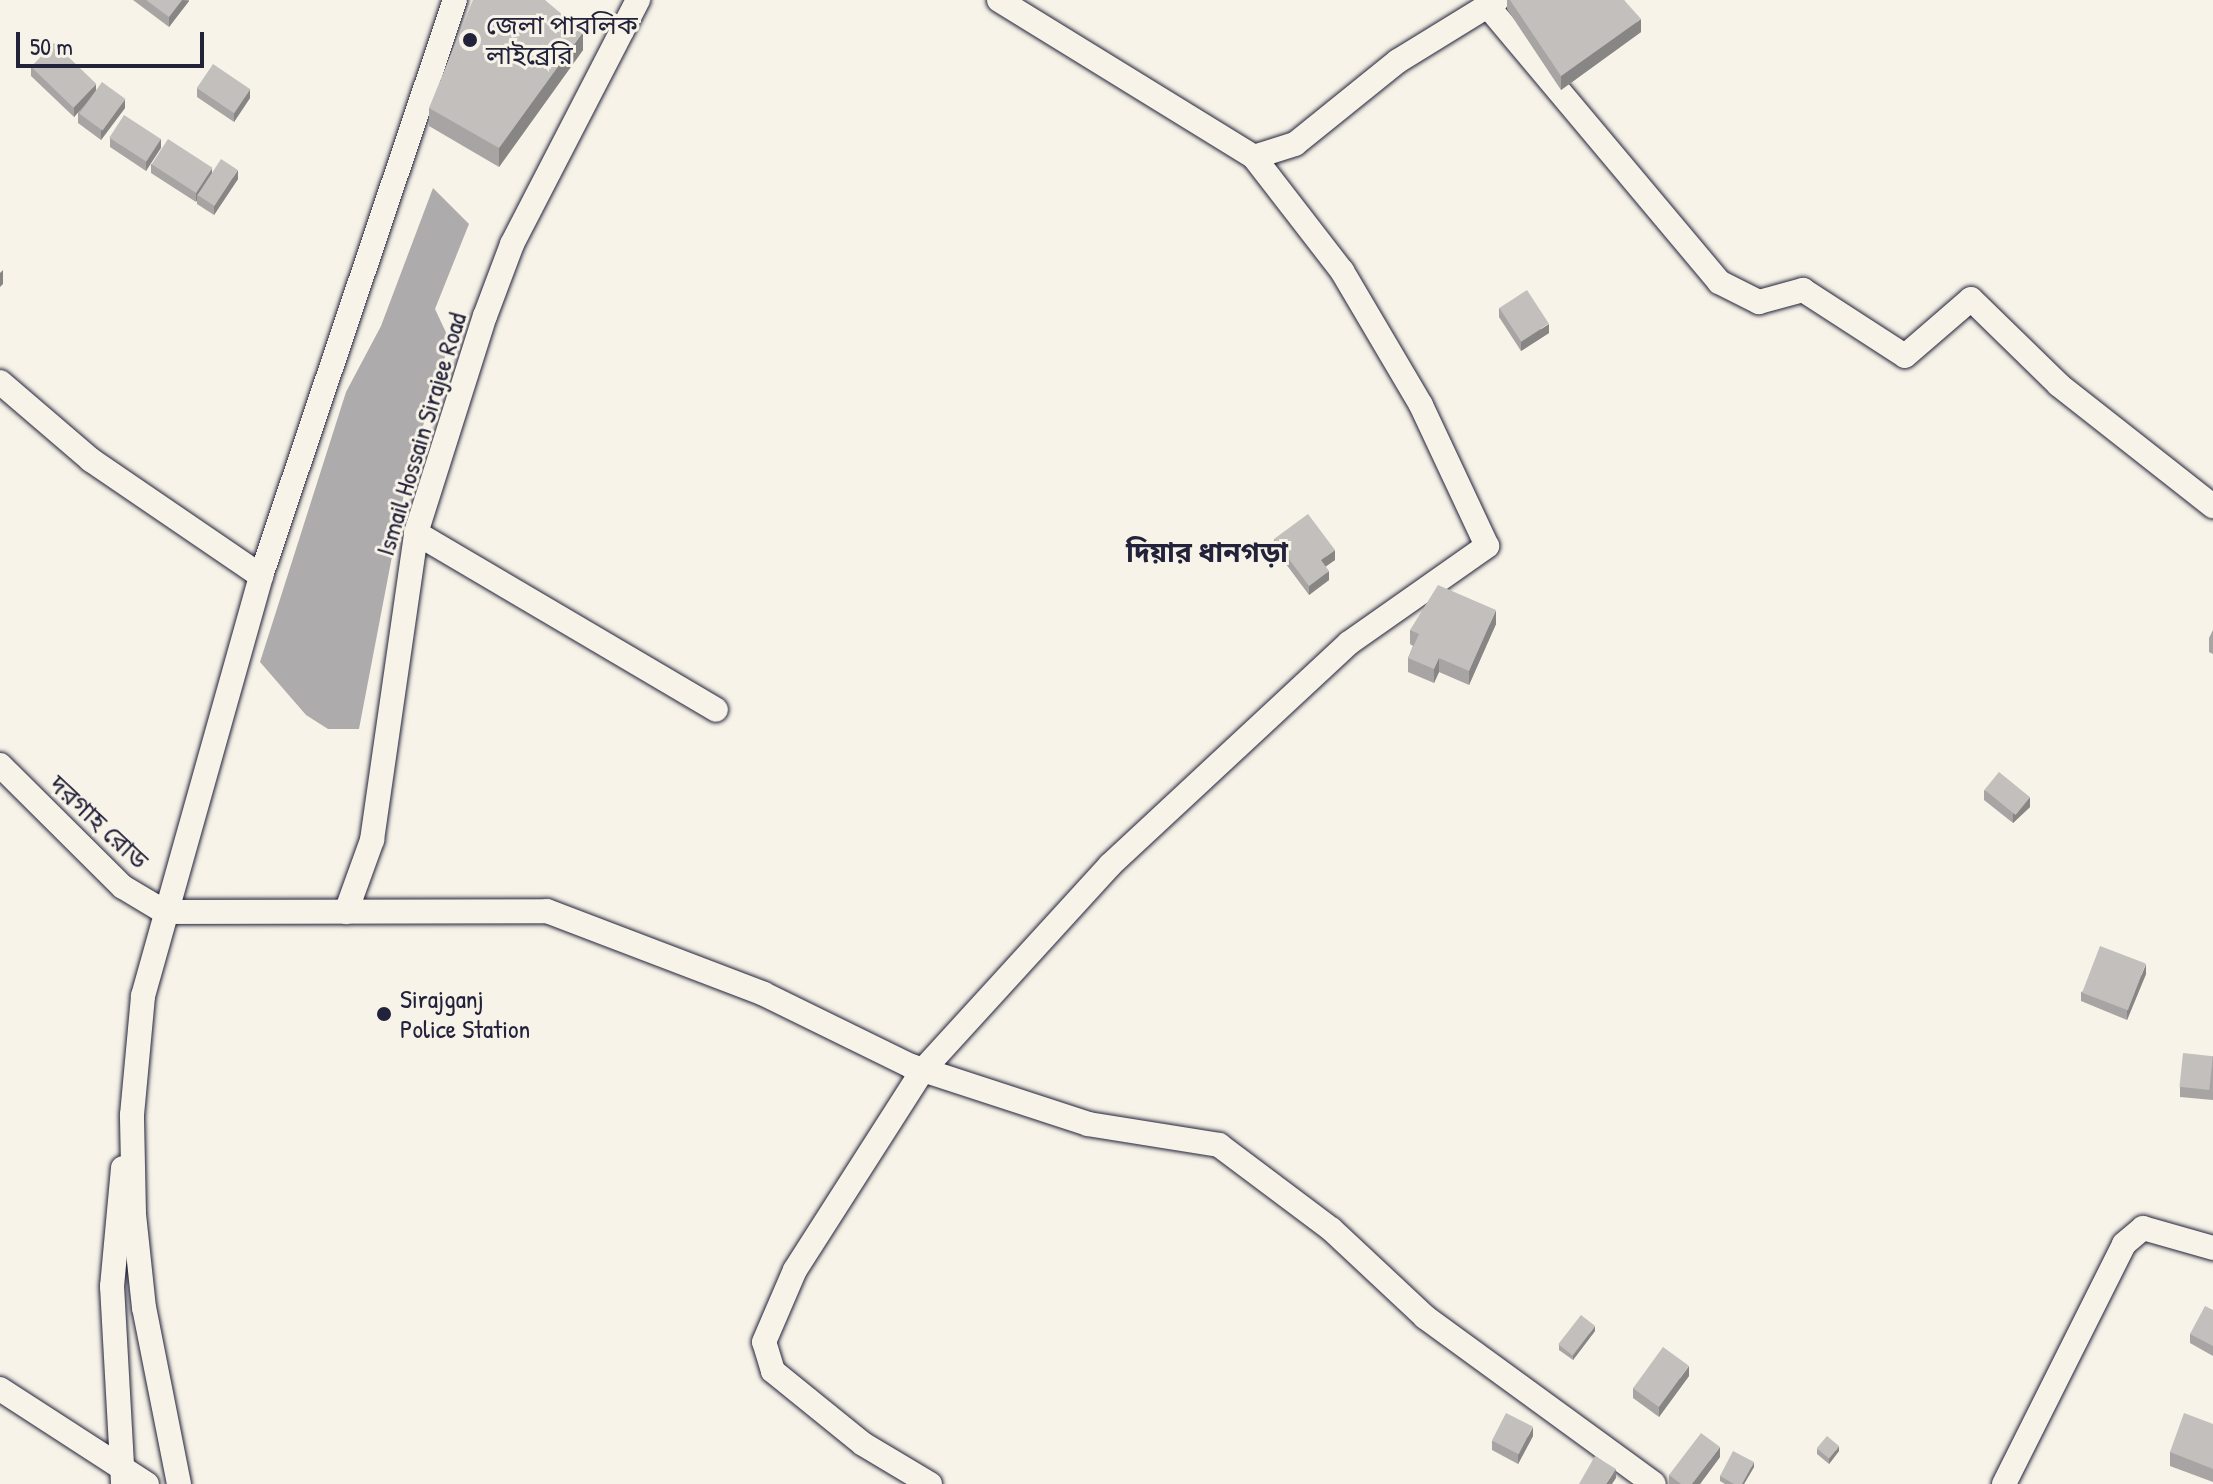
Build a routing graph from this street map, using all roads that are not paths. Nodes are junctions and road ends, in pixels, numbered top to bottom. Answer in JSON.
{"nodes":[{"id":1,"x":455,"y":0,"type":"edge"},
{"id":2,"x":638,"y":0,"type":"edge"},
{"id":3,"x":999,"y":0,"type":"edge"},
{"id":4,"x":1492,"y":2,"type":"edge"},
{"id":5,"x":1254,"y":157,"type":"junction"},
{"id":6,"x":0,"y":382,"type":"edge"},
{"id":7,"x":2213,"y":506,"type":"edge"},
{"id":8,"x":416,"y":533,"type":"junction"},
{"id":9,"x":261,"y":576,"type":"junction"},
{"id":10,"x":716,"y":710,"type":"dead end"},
{"id":11,"x":0,"y":765,"type":"edge"},
{"id":12,"x":165,"y":912,"type":"junction"},
{"id":13,"x":346,"y":912,"type":"junction"},
{"id":14,"x":923,"y":1070,"type":"junction"},
{"id":15,"x":132,"y":1115,"type":"junction"},
{"id":16,"x":2213,"y":1248,"type":"edge"},
{"id":17,"x":0,"y":1389,"type":"edge"},
{"id":18,"x":124,"y":1477,"type":"edge"},
{"id":19,"x":147,"y":1484,"type":"edge"},
{"id":20,"x":179,"y":1484,"type":"edge"},
{"id":21,"x":930,"y":1484,"type":"edge"},
{"id":22,"x":1654,"y":1484,"type":"edge"},
{"id":23,"x":2004,"y":1484,"type":"edge"}],
"edges":[{"from":1,"to":9,"type":"street"},
{"from":2,"to":8,"type":"street","name":"Ismail Hossain Sirajee Road"},
{"from":3,"to":5,"type":"street"},
{"from":4,"to":5,"type":"street"},
{"from":4,"to":7,"type":"street"},
{"from":5,"to":14,"type":"street"},
{"from":6,"to":9,"type":"street"},
{"from":8,"to":10,"type":"street"},
{"from":8,"to":13,"type":"street","name":"Ismail Hossain Sirajee Road"},
{"from":9,"to":12,"type":"street"},
{"from":11,"to":12,"type":"street","name":"দরগাহ রোড"},
{"from":12,"to":13,"type":"street"},
{"from":12,"to":15,"type":"street"},
{"from":13,"to":14,"type":"street"},
{"from":14,"to":21,"type":"street"},
{"from":14,"to":22,"type":"street"},
{"from":15,"to":18,"type":"street"},
{"from":15,"to":20,"type":"street"},
{"from":16,"to":23,"type":"street"},
{"from":17,"to":18,"type":"street"},
{"from":18,"to":19,"type":"street"}]}
